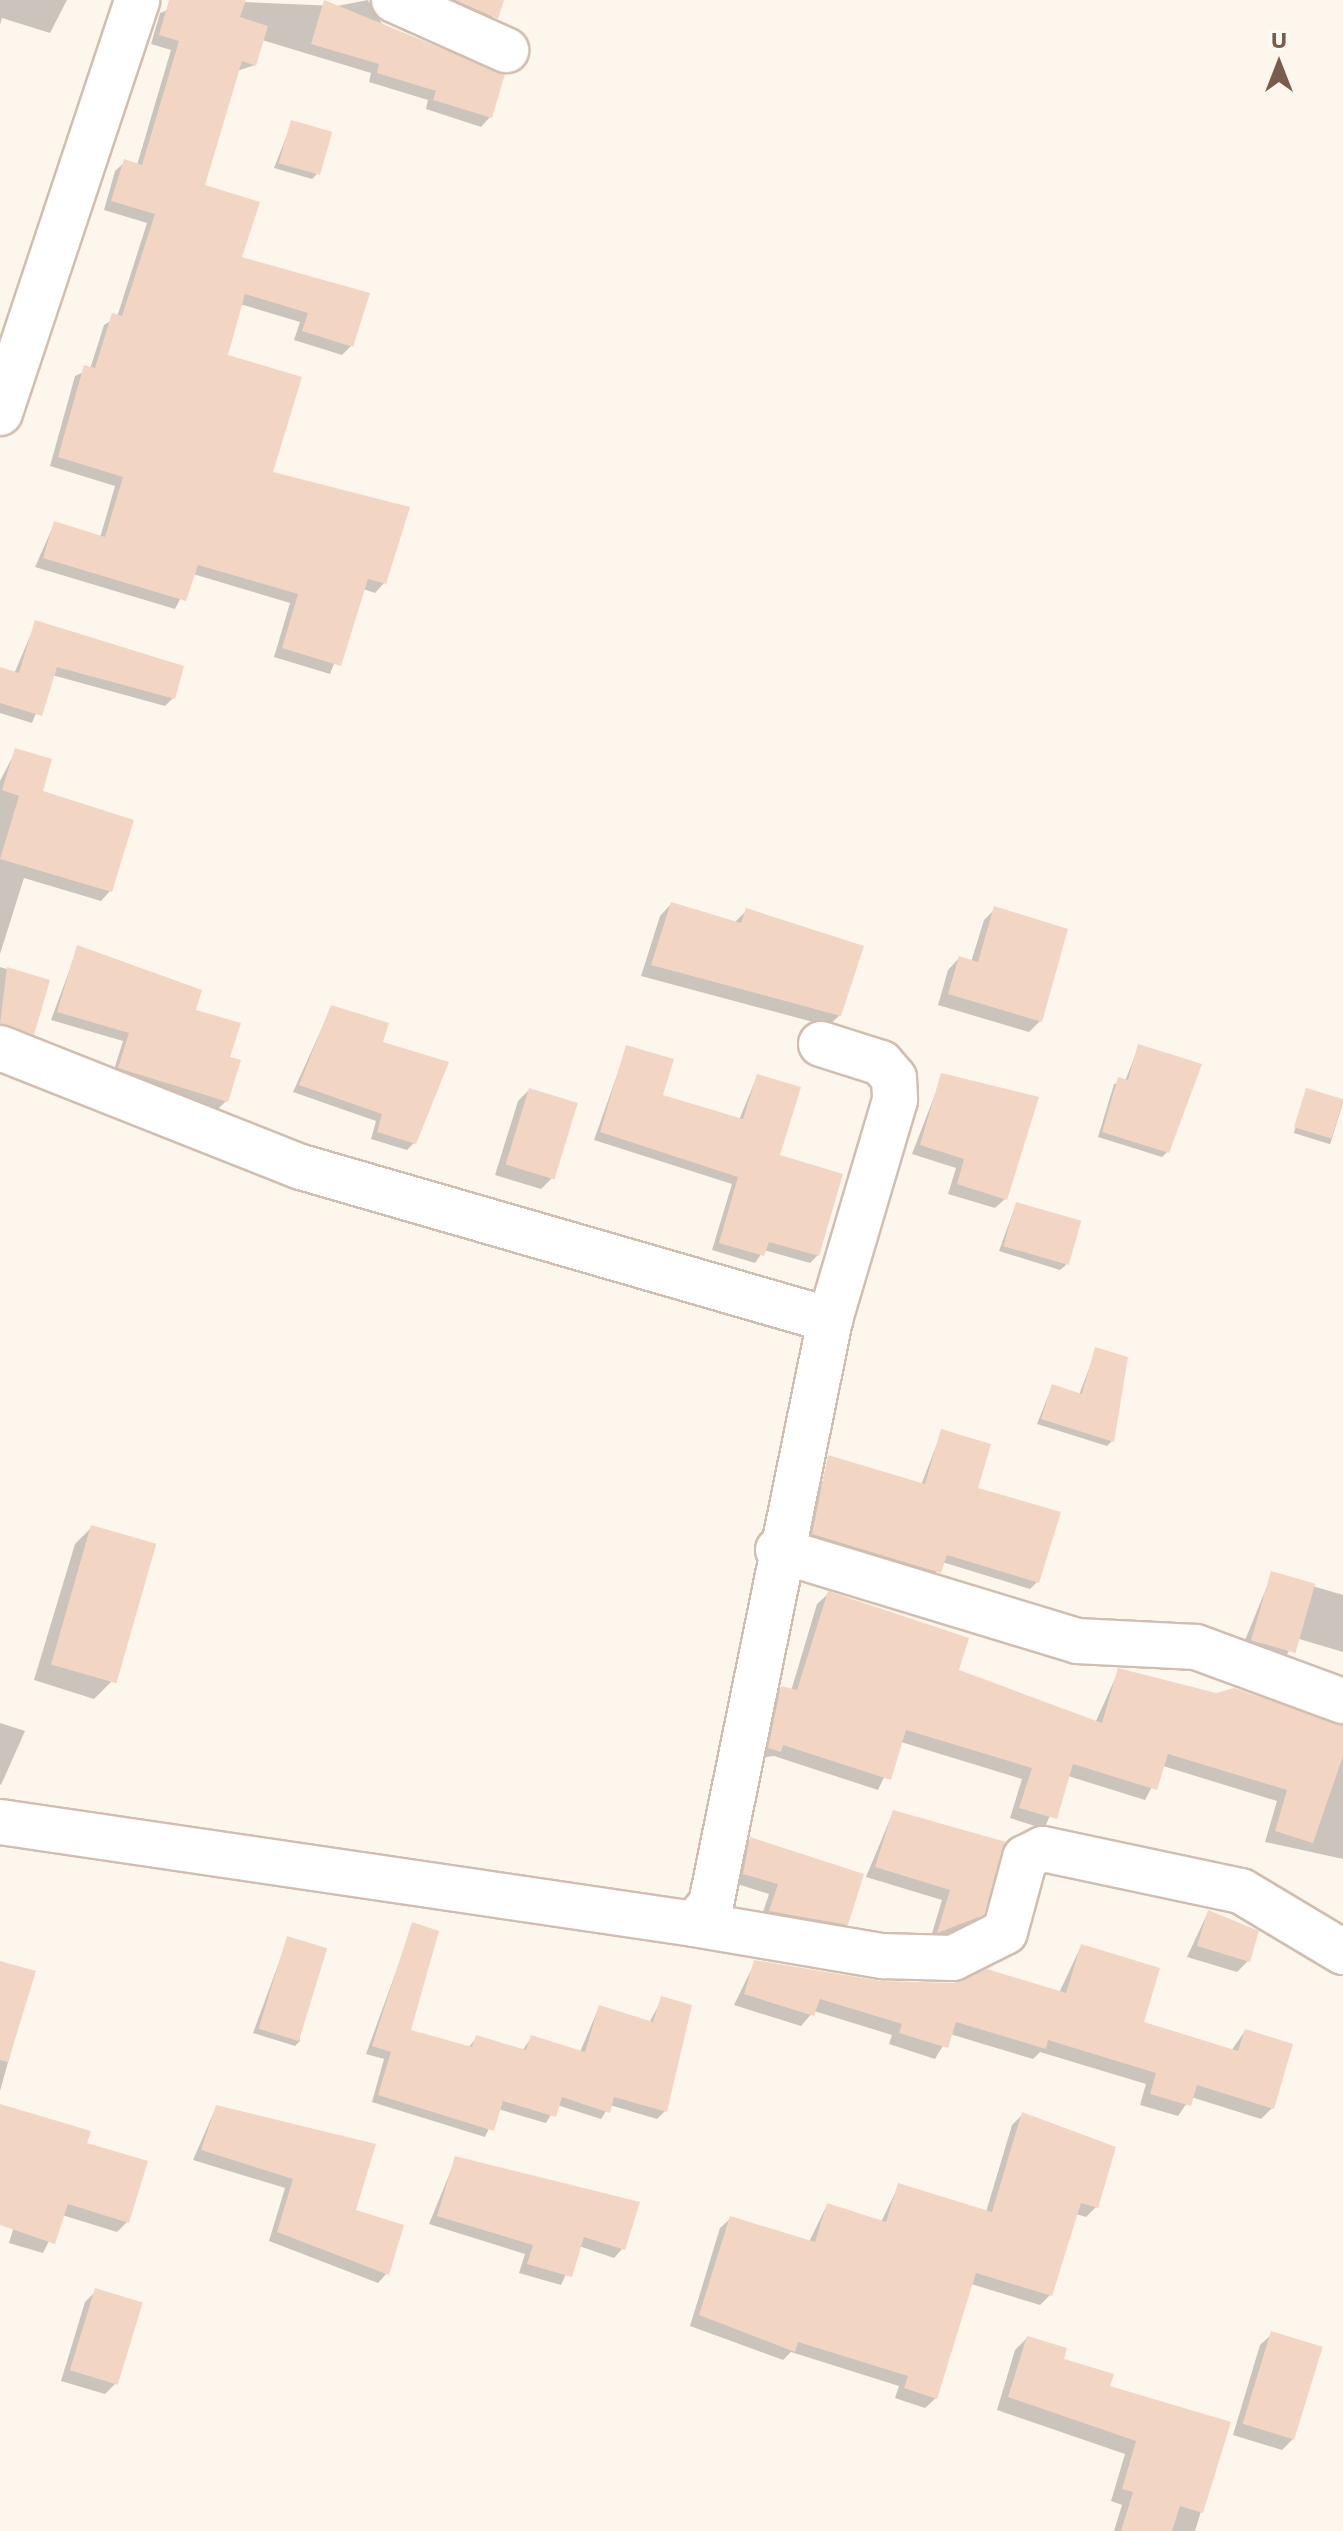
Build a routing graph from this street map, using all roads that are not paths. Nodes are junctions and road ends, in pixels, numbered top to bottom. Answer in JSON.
{"nodes":[{"id":1,"x":137,"y":0,"type":"edge"},
{"id":2,"x":394,"y":0,"type":"edge"},
{"id":3,"x":506,"y":50,"type":"dead end"},
{"id":4,"x":0,"y":413,"type":"edge"},
{"id":5,"x":821,"y":1044,"type":"dead end"},
{"id":6,"x":0,"y":1048,"type":"edge"},
{"id":7,"x":830,"y":1320,"type":"junction"},
{"id":8,"x":778,"y":1550,"type":"junction"},
{"id":9,"x":1343,"y":1701,"type":"edge"},
{"id":10,"x":0,"y":1822,"type":"edge"},
{"id":11,"x":694,"y":1924,"type":"junction"},
{"id":12,"x":1343,"y":1952,"type":"edge"}],
"edges":[{"from":1,"to":4,"type":"street"},
{"from":2,"to":3,"type":"street"},
{"from":5,"to":7,"type":"street"},
{"from":6,"to":7,"type":"street"},
{"from":7,"to":8,"type":"street"},
{"from":8,"to":9,"type":"street"},
{"from":8,"to":11,"type":"street"},
{"from":10,"to":11,"type":"street"},
{"from":11,"to":12,"type":"street"}]}
